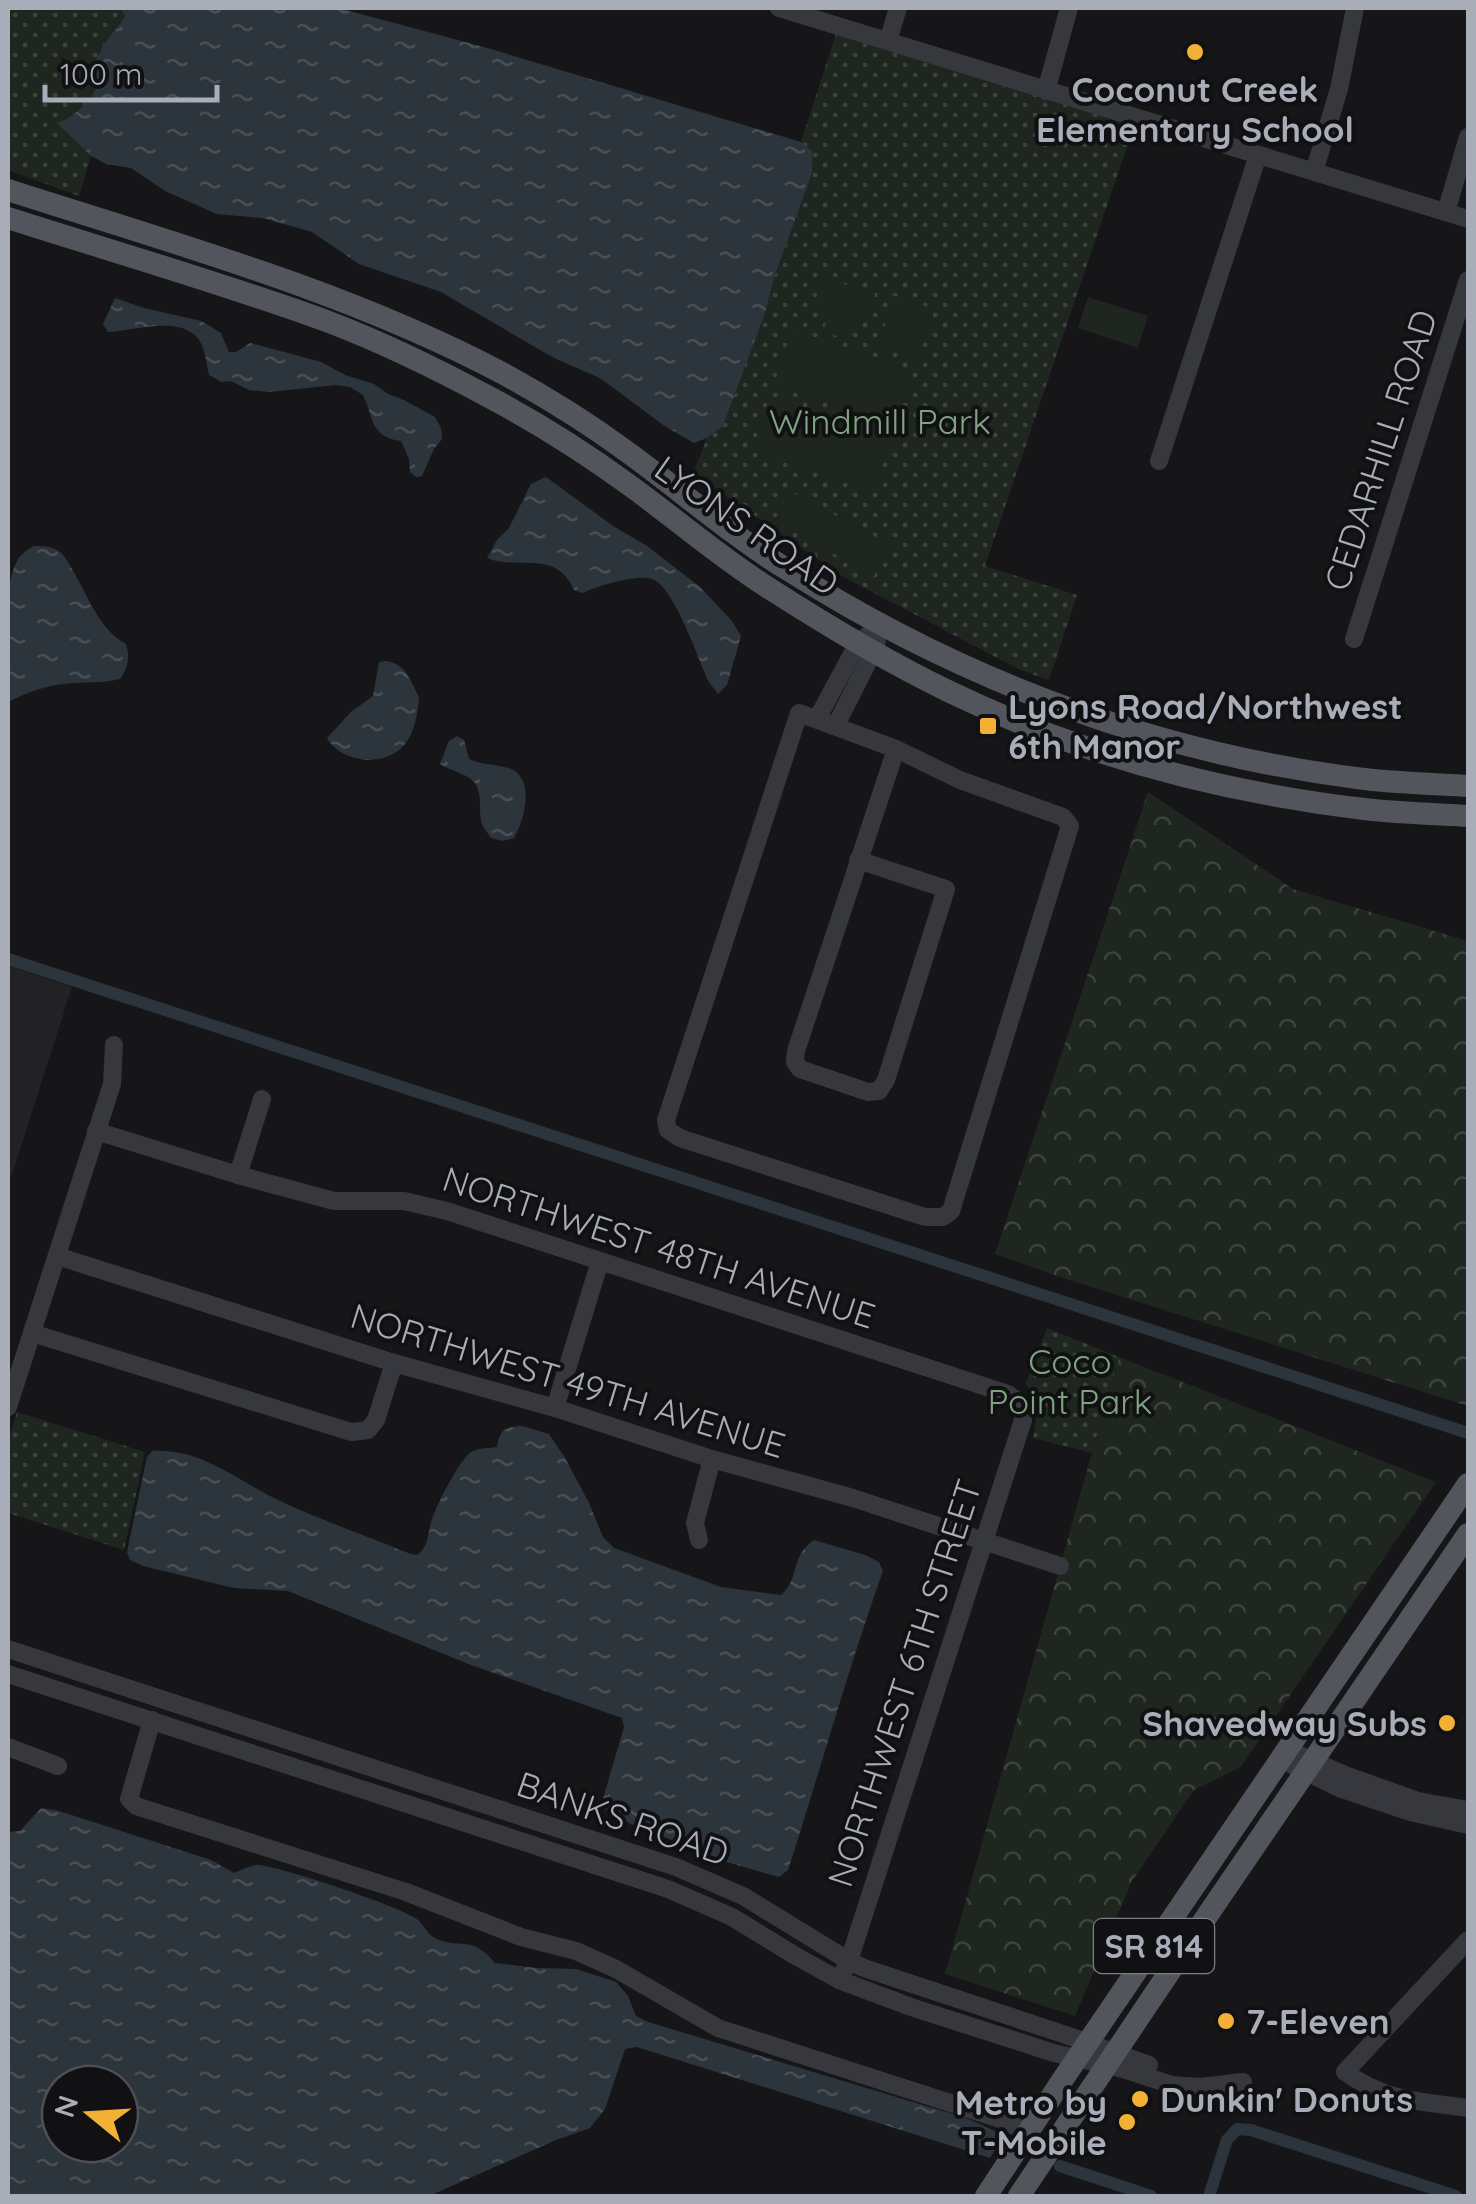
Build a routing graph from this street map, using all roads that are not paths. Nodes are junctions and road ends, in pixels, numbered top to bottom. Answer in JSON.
{"nodes":[{"id":1,"x":778,"y":8,"type":"edge"},
{"id":2,"x":898,"y":8,"type":"edge"},
{"id":3,"x":1070,"y":8,"type":"edge"},
{"id":4,"x":1355,"y":8,"type":"edge"},
{"id":5,"x":888,"y":42,"type":"junction"},
{"id":6,"x":1046,"y":90,"type":"junction"},
{"id":7,"x":1468,"y":137,"type":"edge"},
{"id":8,"x":1258,"y":155,"type":"junction"},
{"id":9,"x":1314,"y":172,"type":"junction"},
{"id":10,"x":8,"y":190,"type":"edge"},
{"id":11,"x":1446,"y":212,"type":"junction"},
{"id":12,"x":8,"y":218,"type":"edge"},
{"id":13,"x":1468,"y":220,"type":"edge"},
{"id":14,"x":1468,"y":280,"type":"edge"},
{"id":15,"x":1159,"y":462,"type":"dead end"},
{"id":16,"x":881,"y":625,"type":"junction"},
{"id":17,"x":1354,"y":640,"type":"dead end"},
{"id":18,"x":865,"y":648,"type":"junction"},
{"id":19,"x":827,"y":722,"type":"junction"},
{"id":20,"x":896,"y":750,"type":"junction"},
{"id":21,"x":1468,"y":786,"type":"edge"},
{"id":22,"x":1306,"y":801,"type":"junction"},
{"id":23,"x":1468,"y":816,"type":"edge"},
{"id":24,"x":1468,"y":828,"type":"edge"},
{"id":25,"x":858,"y":860,"type":"junction"},
{"id":26,"x":114,"y":1045,"type":"dead end"},
{"id":27,"x":262,"y":1098,"type":"dead end"},
{"id":28,"x":96,"y":1131,"type":"junction"},
{"id":29,"x":238,"y":1176,"type":"junction"},
{"id":30,"x":57,"y":1256,"type":"junction"},
{"id":31,"x":600,"y":1262,"type":"junction"},
{"id":32,"x":32,"y":1334,"type":"junction"},
{"id":33,"x":394,"y":1363,"type":"junction"},
{"id":34,"x":1022,"y":1405,"type":"joint"},
{"id":35,"x":8,"y":1407,"type":"edge"},
{"id":36,"x":555,"y":1408,"type":"junction"},
{"id":37,"x":712,"y":1459,"type":"junction"},
{"id":38,"x":1468,"y":1484,"type":"edge"},
{"id":39,"x":1468,"y":1534,"type":"edge"},
{"id":40,"x":699,"y":1540,"type":"dead end"},
{"id":41,"x":984,"y":1541,"type":"junction"},
{"id":42,"x":1060,"y":1566,"type":"dead end"},
{"id":43,"x":8,"y":1650,"type":"edge"},
{"id":44,"x":8,"y":1674,"type":"edge"},
{"id":45,"x":152,"y":1720,"type":"junction"},
{"id":46,"x":8,"y":1748,"type":"edge"},
{"id":47,"x":1285,"y":1755,"type":"junction"},
{"id":48,"x":58,"y":1766,"type":"dead end"},
{"id":49,"x":1311,"y":1767,"type":"junction"},
{"id":50,"x":1468,"y":1810,"type":"edge"},
{"id":51,"x":1468,"y":1824,"type":"edge"},
{"id":52,"x":608,"y":1869,"type":"junction"},
{"id":53,"x":728,"y":1890,"type":"junction"},
{"id":54,"x":1468,"y":1940,"type":"edge"},
{"id":55,"x":849,"y":1961,"type":"junction"},
{"id":56,"x":840,"y":1980,"type":"junction"},
{"id":57,"x":1082,"y":2050,"type":"junction"},
{"id":58,"x":1111,"y":2059,"type":"junction"},
{"id":59,"x":1242,"y":2082,"type":"dead end"},
{"id":60,"x":1468,"y":2108,"type":"edge"},
{"id":61,"x":1028,"y":2134,"type":"junction"},
{"id":62,"x":986,"y":2196,"type":"edge"},
{"id":63,"x":1019,"y":2196,"type":"edge"}],
"edges":[{"from":1,"to":5,"type":"street"},
{"from":2,"to":5,"type":"street"},
{"from":3,"to":6,"type":"street"},
{"from":4,"to":9,"type":"street"},
{"from":5,"to":6,"type":"street"},
{"from":6,"to":8,"type":"street"},
{"from":7,"to":11,"type":"street"},
{"from":8,"to":9,"type":"street"},
{"from":8,"to":15,"type":"street"},
{"from":9,"to":11,"type":"street"},
{"from":10,"to":16,"type":"main road","name":"LYONS ROAD"},
{"from":11,"to":13,"type":"street"},
{"from":12,"to":18,"type":"main road","name":"LYONS ROAD"},
{"from":14,"to":17,"type":"street","name":"CEDARHILL ROAD"},
{"from":16,"to":18,"type":"street"},
{"from":16,"to":21,"type":"main road","name":"LYONS ROAD"},
{"from":18,"to":19,"type":"street"},
{"from":18,"to":22,"type":"main road","name":"LYONS ROAD"},
{"from":19,"to":20,"type":"street"},
{"from":19,"to":20,"type":"street"},
{"from":20,"to":25,"type":"street"},
{"from":22,"to":23,"type":"main road","name":"LYONS ROAD"},
{"from":22,"to":24,"type":"main road"},
{"from":25,"to":25,"type":"street"},
{"from":26,"to":28,"type":"street"},
{"from":27,"to":29,"type":"street"},
{"from":28,"to":29,"type":"street","name":"NORTHWEST 48TH AVENUE"},
{"from":28,"to":30,"type":"street"},
{"from":29,"to":31,"type":"street","name":"NORTHWEST 48TH AVENUE"},
{"from":30,"to":32,"type":"street"},
{"from":30,"to":33,"type":"street","name":"NORTHWEST 49TH AVENUE"},
{"from":31,"to":34,"type":"street","name":"NORTHWEST 48TH AVENUE"},
{"from":31,"to":36,"type":"street"},
{"from":32,"to":33,"type":"street"},
{"from":32,"to":35,"type":"street"},
{"from":33,"to":36,"type":"street","name":"NORTHWEST 49TH AVENUE"},
{"from":34,"to":41,"type":"street","name":"NORTHWEST 6TH STREET"},
{"from":36,"to":37,"type":"street","name":"NORTHWEST 49TH AVENUE"},
{"from":37,"to":40,"type":"street"},
{"from":37,"to":41,"type":"street","name":"NORTHWEST 49TH AVENUE"},
{"from":38,"to":47,"type":"main road","number":"SR 814"},
{"from":39,"to":49,"type":"main road","number":"SR 814"},
{"from":41,"to":42,"type":"street","name":"NORTHWEST 49TH AVENUE"},
{"from":41,"to":55,"type":"street","name":"NORTHWEST 6TH STREET"},
{"from":43,"to":53,"type":"street","name":"BANKS ROAD"},
{"from":44,"to":45,"type":"street","name":"BANKS ROAD"},
{"from":45,"to":52,"type":"street","name":"BANKS ROAD"},
{"from":45,"to":61,"type":"street"},
{"from":46,"to":48,"type":"street"},
{"from":47,"to":49,"type":"street"},
{"from":47,"to":57,"type":"main road","number":"SR 814"},
{"from":49,"to":50,"type":"street"},
{"from":49,"to":51,"type":"street"},
{"from":49,"to":58,"type":"main road","number":"SR 814"},
{"from":52,"to":53,"type":"street"},
{"from":52,"to":56,"type":"street","name":"BANKS ROAD"},
{"from":53,"to":55,"type":"street","name":"BANKS ROAD"},
{"from":54,"to":60,"type":"street"},
{"from":55,"to":56,"type":"street","name":"NORTHWEST 6TH STREET"},
{"from":55,"to":57,"type":"street","name":"BANKS ROAD"},
{"from":56,"to":57,"type":"street","name":"BANKS ROAD"},
{"from":57,"to":58,"type":"street","name":"BANKS ROAD"},
{"from":57,"to":61,"type":"main road","number":"SR 814"},
{"from":58,"to":59,"type":"street","name":"BANKS ROAD"},
{"from":58,"to":63,"type":"main road","number":"SR 814"},
{"from":61,"to":62,"type":"main road","number":"SR 814"}]}
